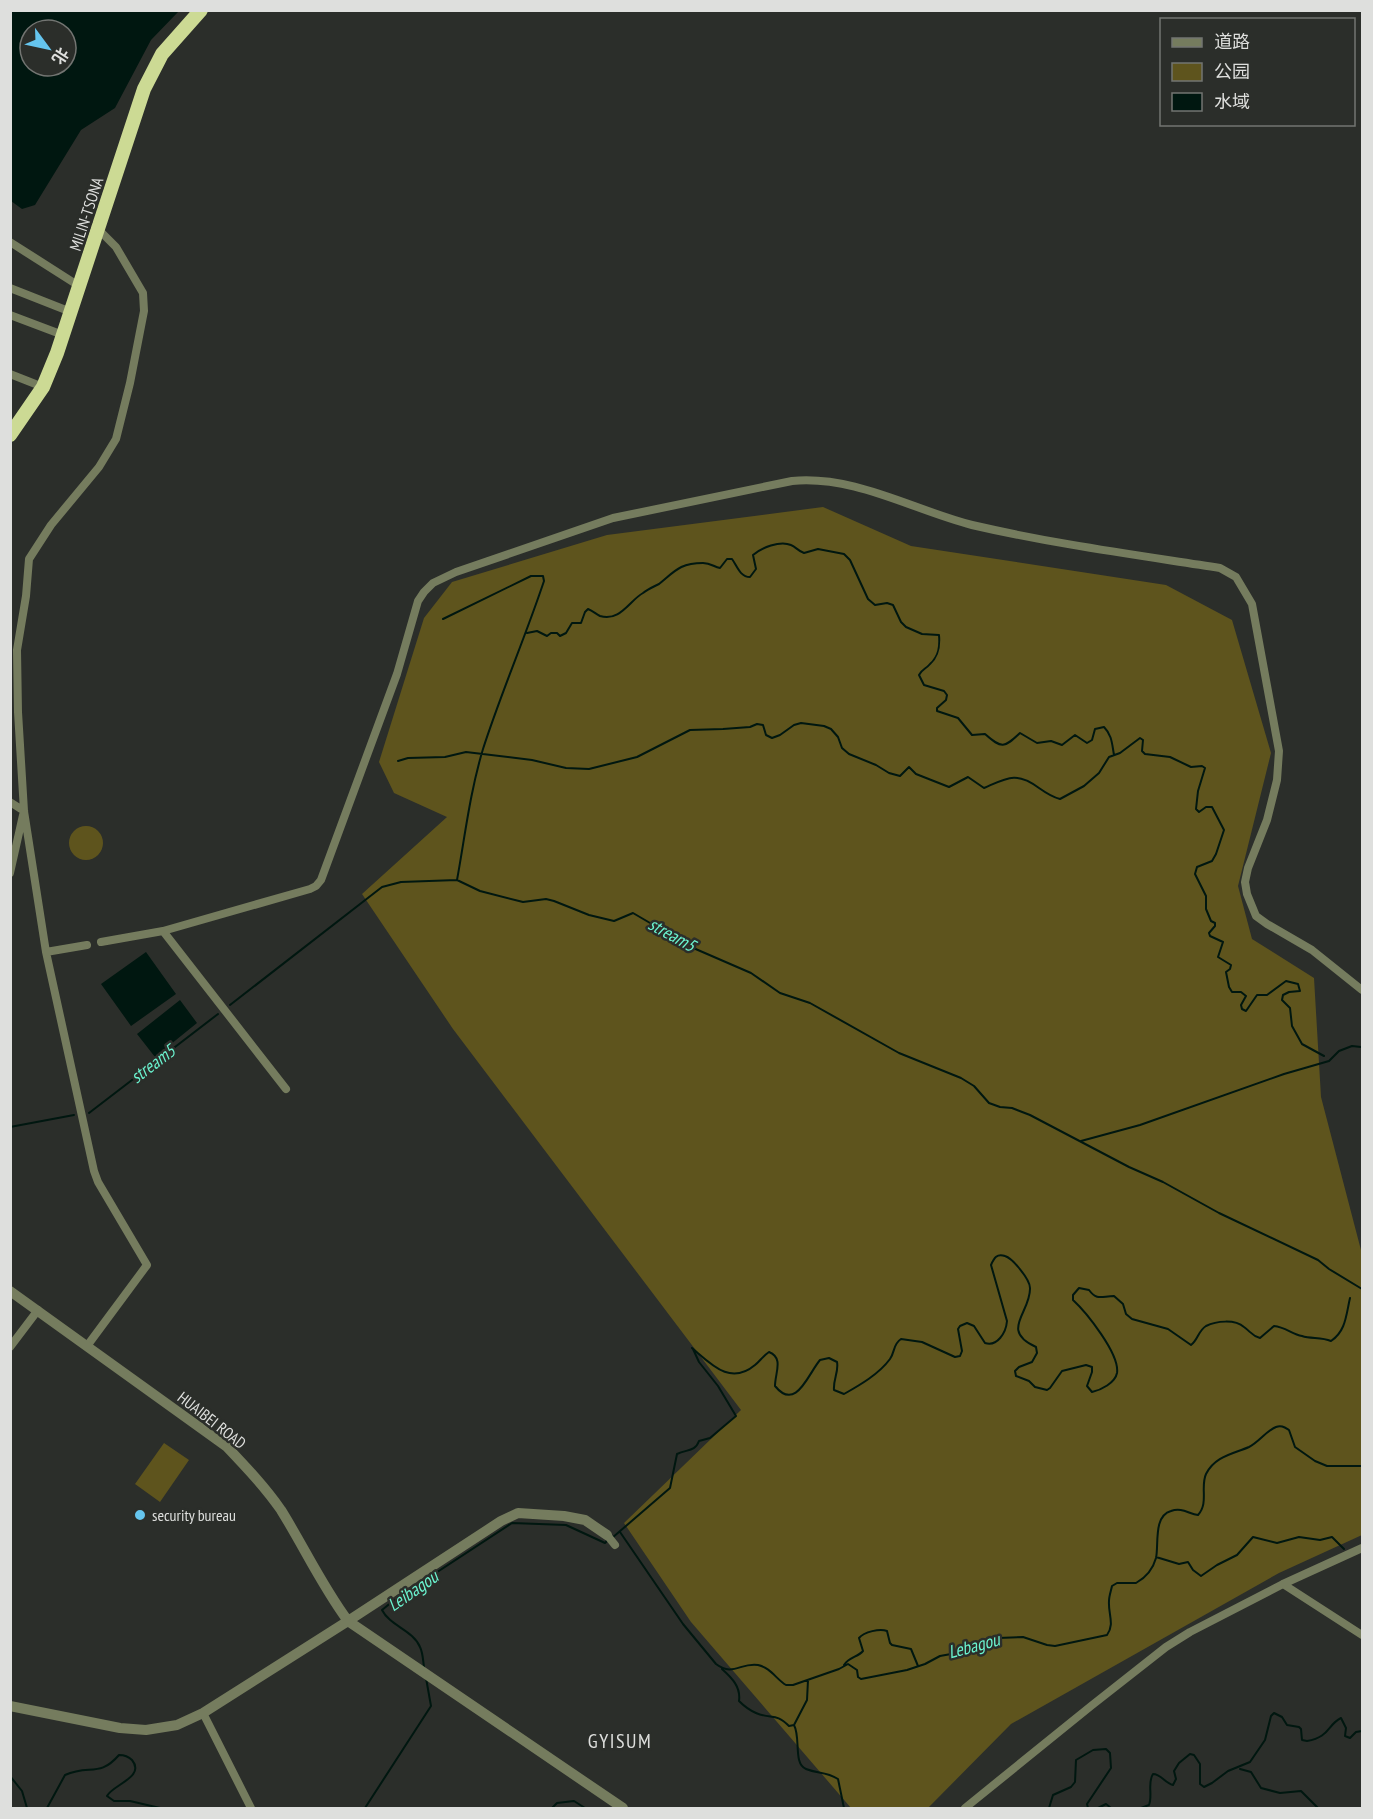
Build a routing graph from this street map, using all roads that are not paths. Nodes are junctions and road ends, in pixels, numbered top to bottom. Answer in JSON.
{"nodes":[{"id":1,"x":201,"y":10,"type":"edge"},
{"id":2,"x":98,"y":229,"type":"junction"},
{"id":3,"x":10,"y":242,"type":"edge"},
{"id":4,"x":79,"y":286,"type":"junction"},
{"id":5,"x":10,"y":288,"type":"edge"},
{"id":6,"x":71,"y":312,"type":"junction"},
{"id":7,"x":10,"y":315,"type":"edge"},
{"id":8,"x":63,"y":335,"type":"junction"},
{"id":9,"x":10,"y":374,"type":"edge"},
{"id":10,"x":43,"y":387,"type":"junction"},
{"id":11,"x":10,"y":435,"type":"edge"},
{"id":12,"x":10,"y":802,"type":"edge"},
{"id":13,"x":24,"y":811,"type":"junction"},
{"id":14,"x":10,"y":873,"type":"edge"},
{"id":15,"x":164,"y":931,"type":"junction"},
{"id":16,"x":101,"y":942,"type":"dead end"},
{"id":17,"x":87,"y":945,"type":"dead end"},
{"id":18,"x":46,"y":951,"type":"junction"},
{"id":19,"x":1362,"y":990,"type":"edge"},
{"id":20,"x":286,"y":1089,"type":"dead end"},
{"id":21,"x":10,"y":1291,"type":"edge"},
{"id":22,"x":38,"y":1310,"type":"junction"},
{"id":23,"x":87,"y":1346,"type":"junction"},
{"id":24,"x":10,"y":1347,"type":"edge"},
{"id":25,"x":607,"y":1535,"type":"joint"},
{"id":26,"x":615,"y":1545,"type":"dead end"},
{"id":27,"x":1362,"y":1548,"type":"edge"},
{"id":28,"x":1283,"y":1584,"type":"junction"},
{"id":29,"x":348,"y":1621,"type":"junction"},
{"id":30,"x":1362,"y":1635,"type":"edge"},
{"id":31,"x":10,"y":1706,"type":"edge"},
{"id":32,"x":203,"y":1713,"type":"junction"},
{"id":33,"x":250,"y":1809,"type":"edge"},
{"id":34,"x":623,"y":1809,"type":"edge"},
{"id":35,"x":965,"y":1809,"type":"edge"}],
"edges":[{"from":1,"to":2,"type":"highway","name":"MILIN-TSONA"},
{"from":2,"to":4,"type":"highway","name":"MILIN-TSONA"},
{"from":2,"to":13,"type":"street"},
{"from":3,"to":4,"type":"street"},
{"from":4,"to":6,"type":"highway","name":"MILIN-TSONA"},
{"from":5,"to":6,"type":"street"},
{"from":6,"to":8,"type":"highway","name":"MILIN-TSONA"},
{"from":7,"to":8,"type":"street"},
{"from":8,"to":10,"type":"highway","name":"MILIN-TSONA"},
{"from":9,"to":10,"type":"street"},
{"from":10,"to":11,"type":"highway","name":"MILIN-TSONA"},
{"from":12,"to":13,"type":"street"},
{"from":13,"to":14,"type":"street"},
{"from":13,"to":18,"type":"street"},
{"from":15,"to":16,"type":"street"},
{"from":15,"to":19,"type":"street"},
{"from":15,"to":20,"type":"street"},
{"from":17,"to":18,"type":"street"},
{"from":18,"to":23,"type":"street"},
{"from":21,"to":22,"type":"street","name":"HUAIBEI ROAD"},
{"from":22,"to":23,"type":"street","name":"HUAIBEI ROAD"},
{"from":22,"to":24,"type":"street"},
{"from":23,"to":29,"type":"street","name":"HUAIBEI ROAD"},
{"from":25,"to":26,"type":"street"},
{"from":25,"to":29,"type":"street"},
{"from":27,"to":28,"type":"street"},
{"from":28,"to":30,"type":"street"},
{"from":28,"to":35,"type":"street"},
{"from":29,"to":32,"type":"street"},
{"from":29,"to":34,"type":"street","name":"HUAIBEI ROAD"},
{"from":31,"to":32,"type":"street"},
{"from":32,"to":33,"type":"street"}]}
